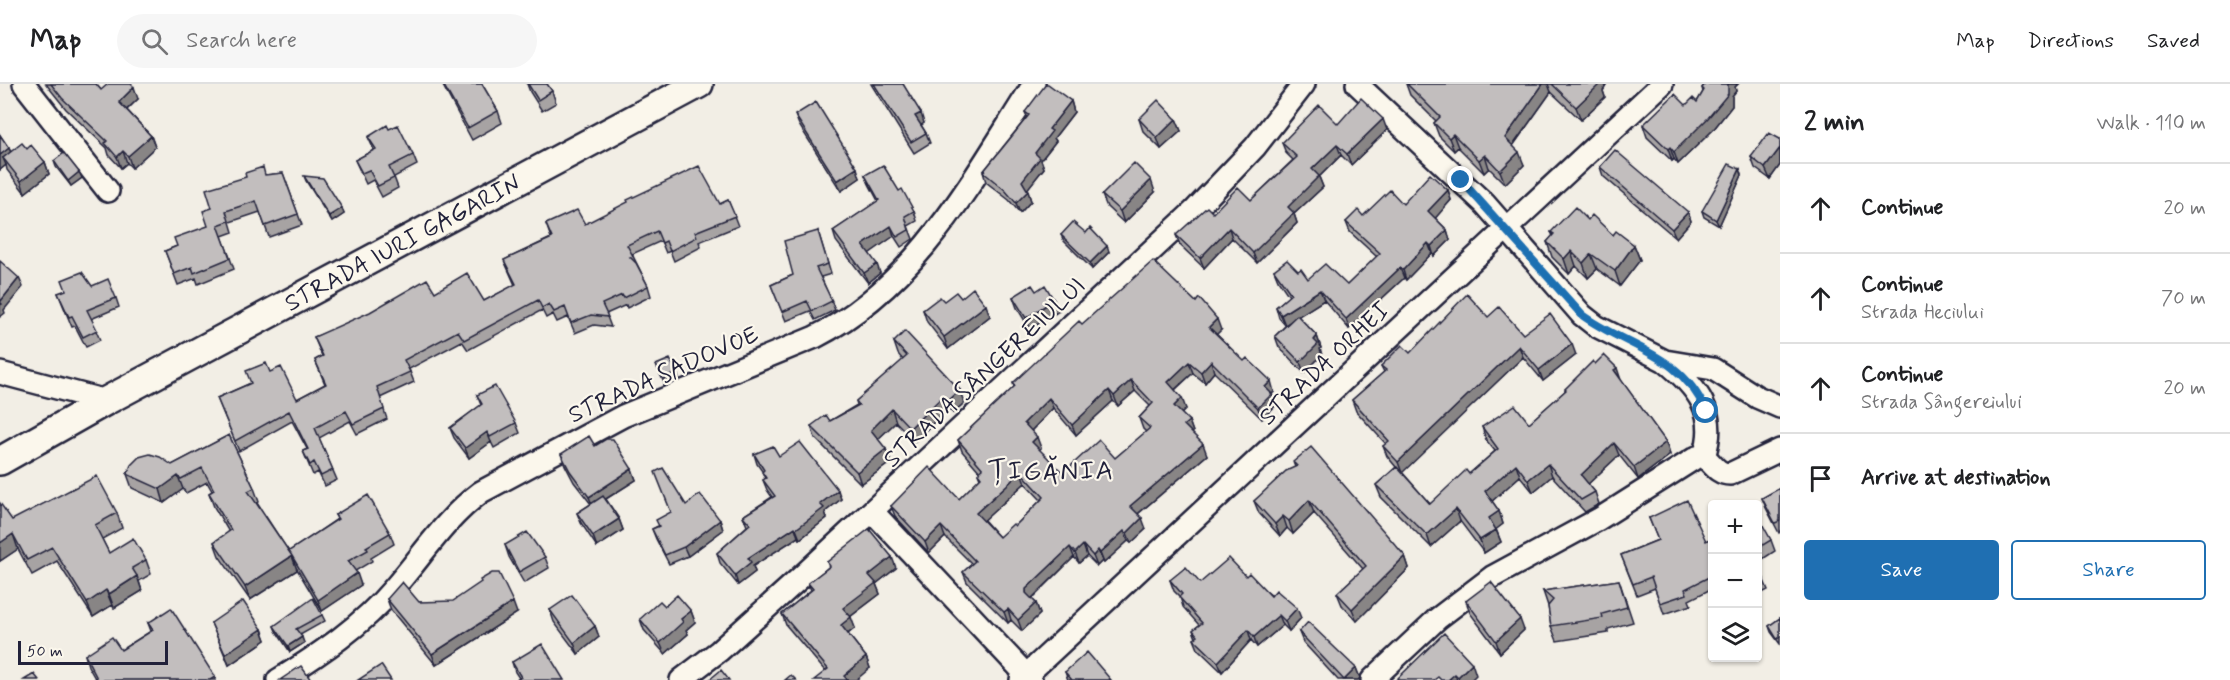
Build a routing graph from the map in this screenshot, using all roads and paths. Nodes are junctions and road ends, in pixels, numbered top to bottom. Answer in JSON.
{"nodes":[{"id":1,"x":24,"y":84,"type":"edge"},
{"id":2,"x":699,"y":84,"type":"edge"},
{"id":3,"x":1034,"y":84,"type":"edge"},
{"id":4,"x":1304,"y":84,"type":"edge"},
{"id":5,"x":1357,"y":84,"type":"edge"},
{"id":6,"x":1662,"y":84,"type":"edge"},
{"id":7,"x":108,"y":191,"type":"dead end"},
{"id":8,"x":1507,"y":229,"type":"junction"},
{"id":9,"x":1665,"y":361,"type":"junction"},
{"id":10,"x":0,"y":373,"type":"edge"},
{"id":11,"x":106,"y":400,"type":"junction"},
{"id":12,"x":1780,"y":407,"type":"edge"},
{"id":13,"x":1780,"y":450,"type":"edge"},
{"id":14,"x":1704,"y":456,"type":"junction"},
{"id":15,"x":0,"y":461,"type":"edge"},
{"id":16,"x":872,"y":512,"type":"junction"},
{"id":17,"x":1026,"y":679,"type":"edge"},
{"id":18,"x":278,"y":680,"type":"edge"},
{"id":19,"x":681,"y":680,"type":"edge"},
{"id":20,"x":1372,"y":680,"type":"edge"}],
"edges":[{"from":1,"to":7,"type":"street"},
{"from":2,"to":11,"type":"main road","name":"STRADA IURI GAGARIN"},
{"from":3,"to":18,"type":"street","name":"STRADA SADOVOE"},
{"from":4,"to":16,"type":"street","name":"STRADA SÂNGEREIULUI"},
{"from":5,"to":8,"type":"street"},
{"from":6,"to":8,"type":"street","name":"STRADA ORHEI"},
{"from":8,"to":9,"type":"street"},
{"from":8,"to":17,"type":"street","name":"STRADA ORHEI"},
{"from":9,"to":12,"type":"street"},
{"from":9,"to":14,"type":"street"},
{"from":10,"to":11,"type":"street"},
{"from":11,"to":15,"type":"main road","name":"STRADA IURI GAGARIN"},
{"from":13,"to":14,"type":"street"},
{"from":14,"to":20,"type":"street"},
{"from":16,"to":17,"type":"street"},
{"from":16,"to":19,"type":"street","name":"STRADA SÂNGEREIULUI"}]}
